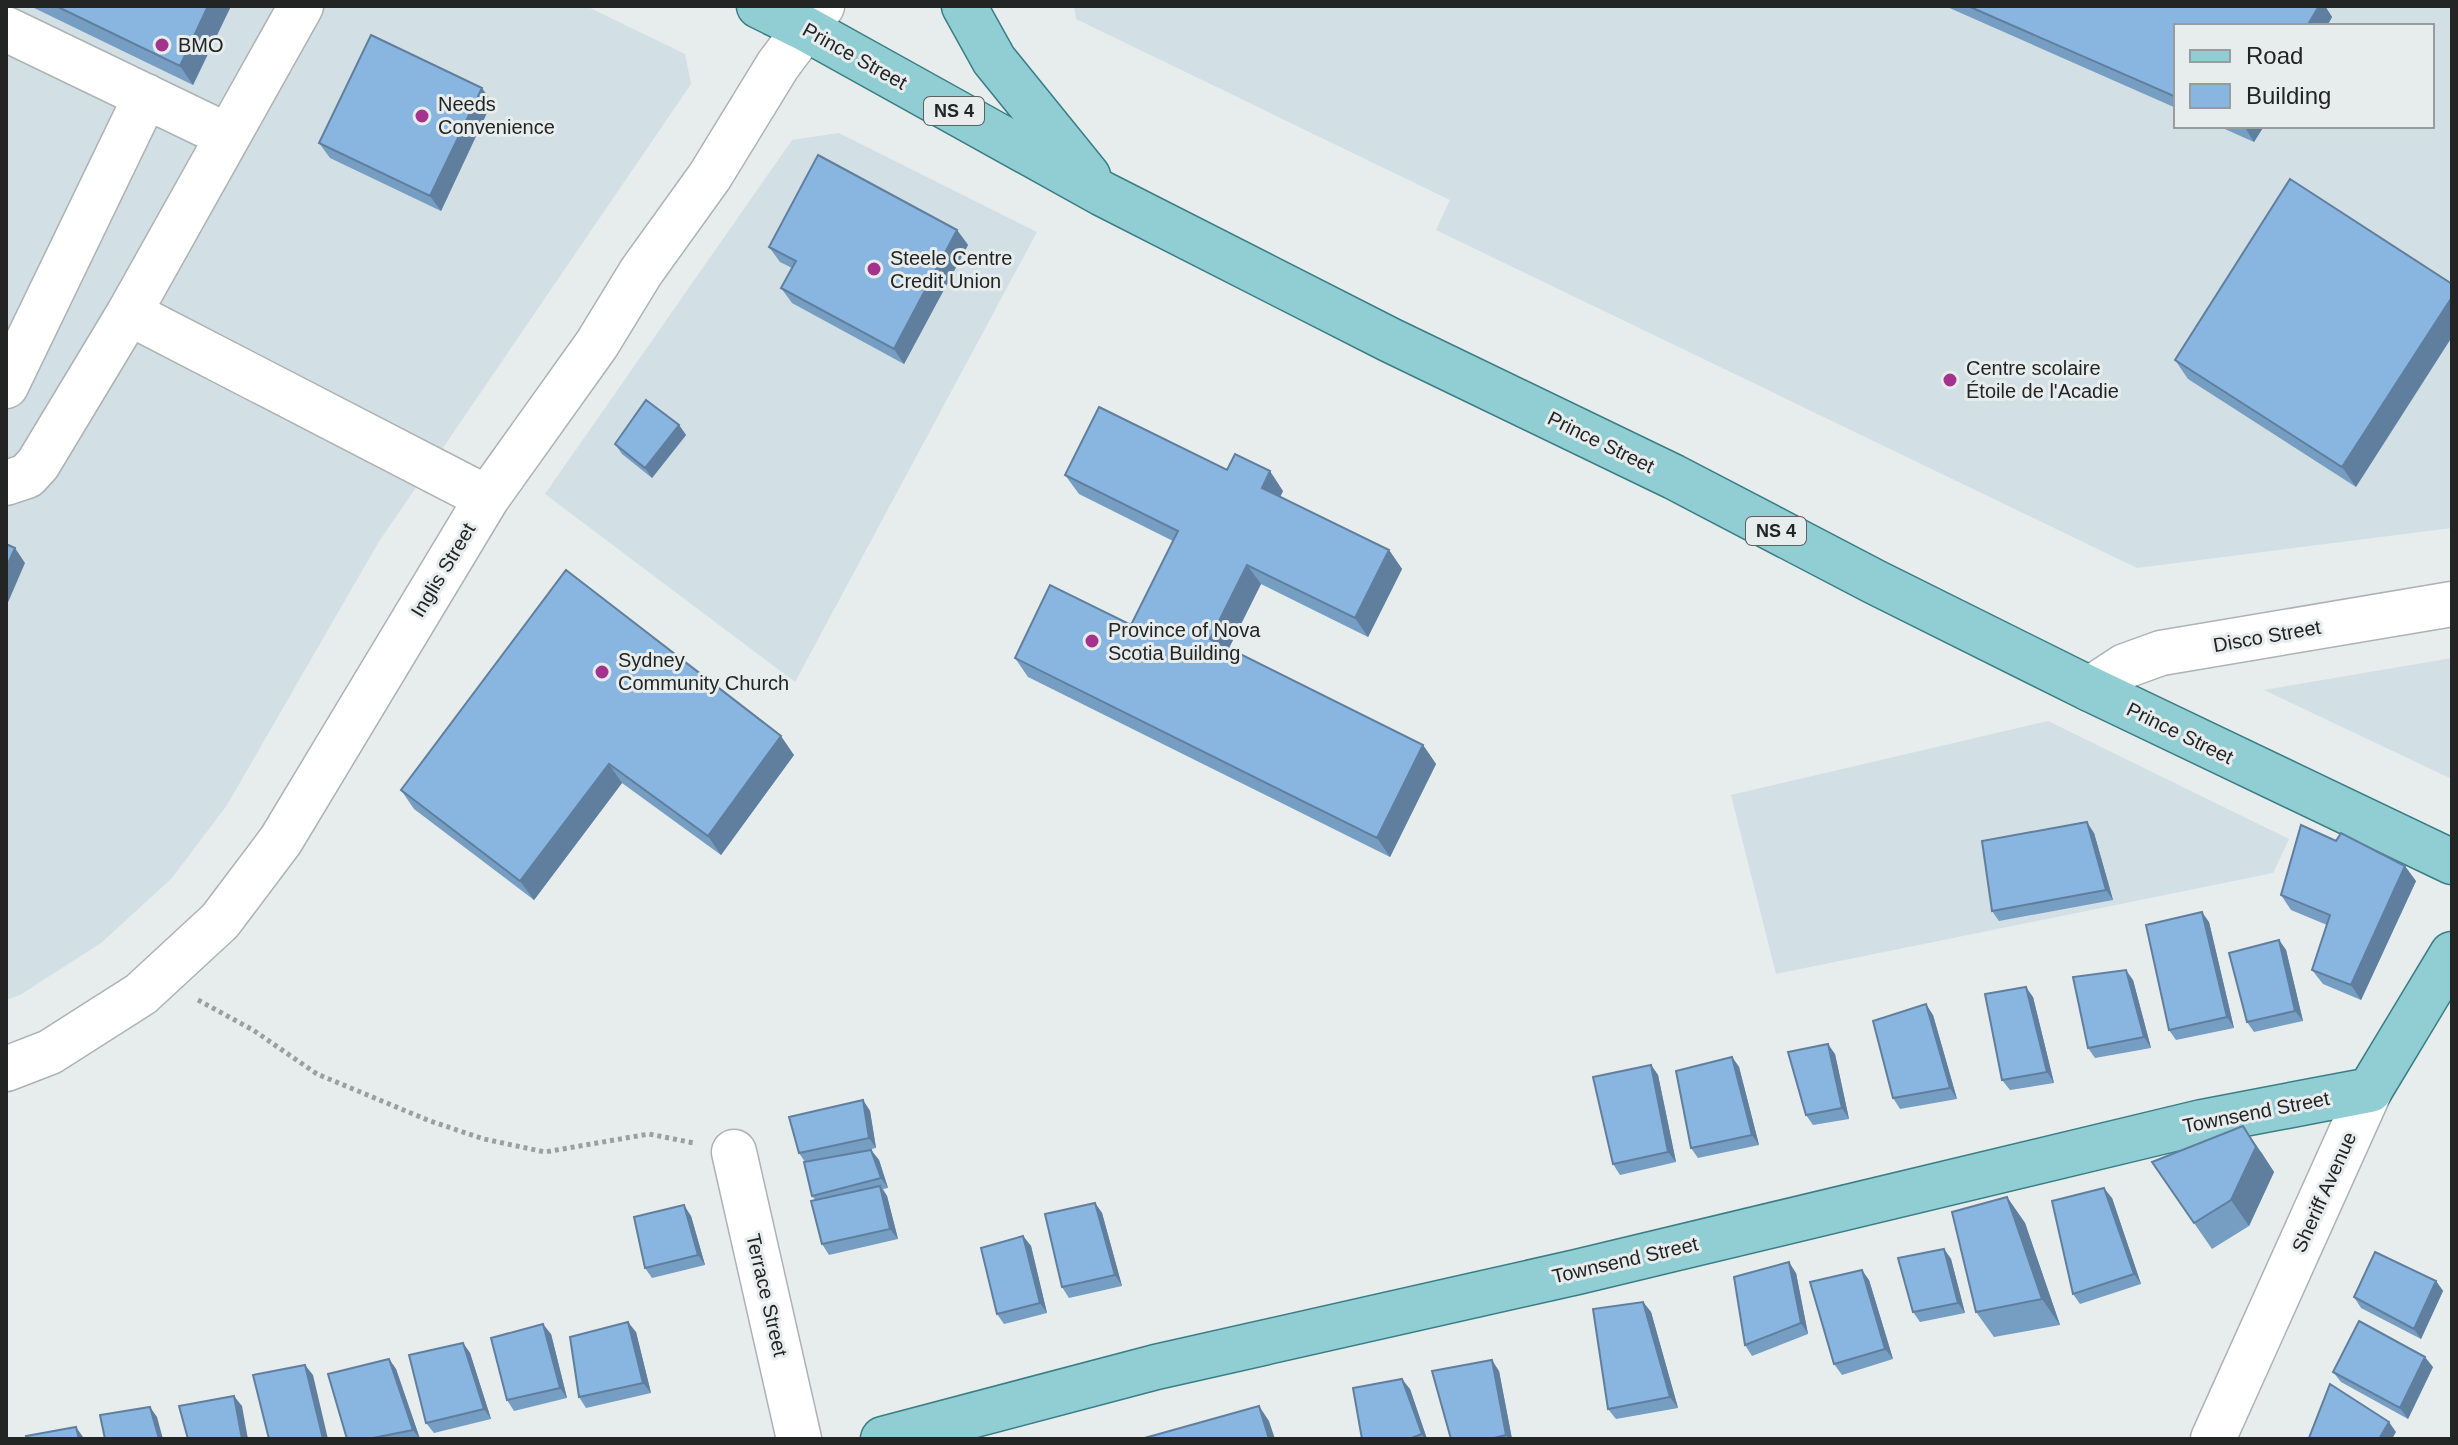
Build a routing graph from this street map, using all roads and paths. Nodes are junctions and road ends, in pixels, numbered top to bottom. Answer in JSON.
{"nodes":[{"id":1,"x":301,"y":6,"type":"edge"},
{"id":2,"x":759,"y":6,"type":"edge"},
{"id":3,"x":964,"y":6,"type":"edge"},
{"id":4,"x":814,"y":17,"type":"edge"},
{"id":5,"x":6,"y":29,"type":"edge"},
{"id":6,"x":146,"y":96,"type":"junction"},
{"id":7,"x":228,"y":136,"type":"junction"},
{"id":8,"x":1103,"y":194,"type":"junction"},
{"id":9,"x":129,"y":313,"type":"junction"},
{"id":10,"x":6,"y":386,"type":"edge"},
{"id":11,"x":6,"y":483,"type":"edge"},
{"id":12,"x":487,"y":498,"type":"junction"},
{"id":13,"x":2452,"y":604,"type":"edge"},
{"id":14,"x":2090,"y":689,"type":"junction"},
{"id":15,"x":2452,"y":862,"type":"edge"},
{"id":16,"x":2452,"y":954,"type":"edge"},
{"id":17,"x":163,"y":973,"type":"junction"},
{"id":18,"x":6,"y":1069,"type":"edge"},
{"id":19,"x":2370,"y":1090,"type":"junction"},
{"id":20,"x":734,"y":1152,"type":"joint"},
{"id":21,"x":799,"y":1439,"type":"edge"},
{"id":22,"x":883,"y":1439,"type":"edge"},
{"id":23,"x":2213,"y":1439,"type":"edge"}],
"edges":[{"from":1,"to":7,"type":"street"},
{"from":2,"to":4,"type":"main road","name":"Prince Street","number":"NS 4"},
{"from":3,"to":8,"type":"main road"},
{"from":4,"to":8,"type":"main road","name":"Prince Street","number":"NS 4"},
{"from":4,"to":12,"type":"street","name":"Inglis Street"},
{"from":5,"to":6,"type":"street"},
{"from":6,"to":7,"type":"street"},
{"from":6,"to":10,"type":"street"},
{"from":7,"to":9,"type":"street"},
{"from":8,"to":14,"type":"main road","name":"Prince Street","number":"NS 4"},
{"from":9,"to":11,"type":"street"},
{"from":9,"to":12,"type":"street"},
{"from":12,"to":17,"type":"street","name":"Inglis Street"},
{"from":13,"to":14,"type":"street","name":"Disco Street"},
{"from":14,"to":15,"type":"main road","name":"Prince Street","number":"NS 4"},
{"from":16,"to":19,"type":"main road","name":"Sheriff Avenue"},
{"from":17,"to":18,"type":"street","name":"Inglis Street"},
{"from":17,"to":20,"type":"path"},
{"from":19,"to":22,"type":"main road","name":"Townsend Street"},
{"from":19,"to":23,"type":"street","name":"Sheriff Avenue"},
{"from":20,"to":21,"type":"street","name":"Terrace Street"}]}
